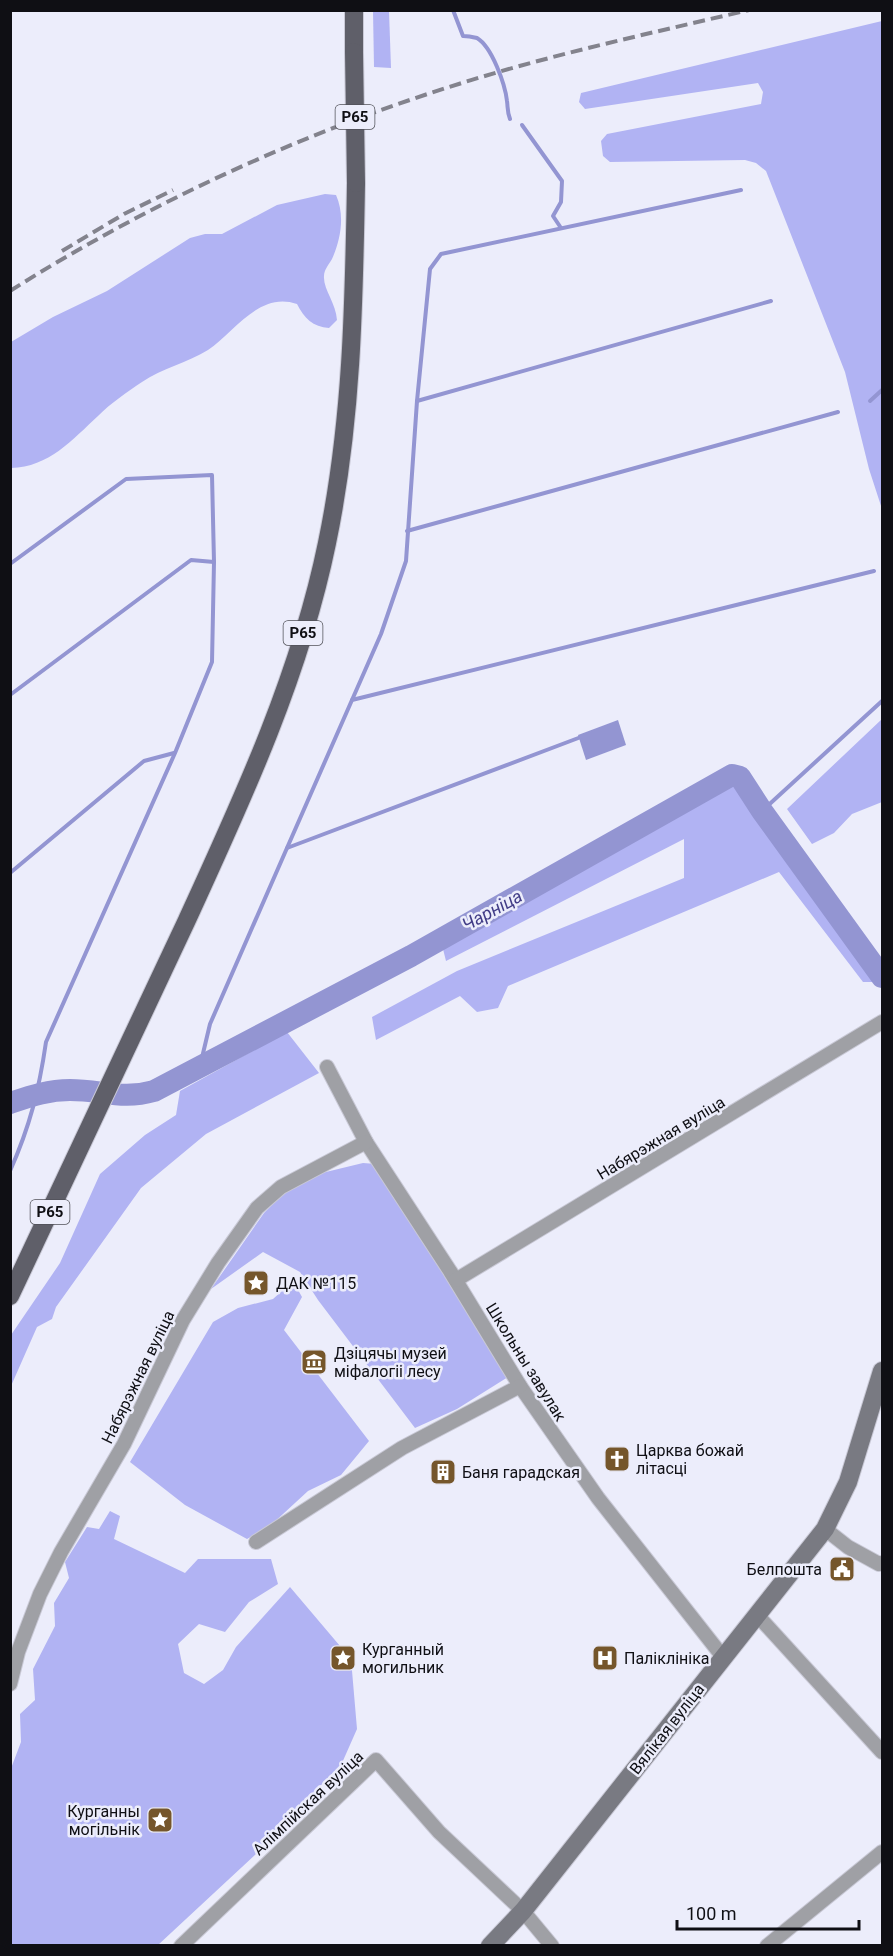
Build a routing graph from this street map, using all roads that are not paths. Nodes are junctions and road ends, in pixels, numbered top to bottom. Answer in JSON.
{"nodes":[{"id":1,"x":354,"y":10,"type":"edge"},
{"id":2,"x":882,"y":1022,"type":"edge"},
{"id":3,"x":327,"y":1067,"type":"dead end"},
{"id":4,"x":366,"y":1142,"type":"junction"},
{"id":5,"x":456,"y":1280,"type":"junction"},
{"id":6,"x":10,"y":1296,"type":"edge"},
{"id":7,"x":882,"y":1371,"type":"edge"},
{"id":8,"x":520,"y":1386,"type":"junction"},
{"id":9,"x":825,"y":1529,"type":"junction"},
{"id":10,"x":256,"y":1542,"type":"dead end"},
{"id":11,"x":882,"y":1563,"type":"edge"},
{"id":12,"x":757,"y":1616,"type":"junction"},
{"id":13,"x":723,"y":1657,"type":"junction"},
{"id":14,"x":10,"y":1684,"type":"edge"},
{"id":15,"x":882,"y":1752,"type":"edge"},
{"id":16,"x":882,"y":1852,"type":"edge"},
{"id":17,"x":523,"y":1911,"type":"junction"},
{"id":18,"x":181,"y":1946,"type":"edge"},
{"id":19,"x":490,"y":1946,"type":"edge"},
{"id":20,"x":552,"y":1946,"type":"edge"},
{"id":21,"x":766,"y":1946,"type":"edge"}],
"edges":[{"from":1,"to":6,"type":"main road","number":"Р65","bridge":true},
{"from":2,"to":5,"type":"street","name":"Набярэжная вуліца"},
{"from":3,"to":4,"type":"street","name":"Школьны завулак"},
{"from":4,"to":5,"type":"street","name":"Школьны завулак"},
{"from":4,"to":14,"type":"street","name":"Набярэжная вуліца"},
{"from":5,"to":8,"type":"street","name":"Школьны завулак"},
{"from":7,"to":9,"type":"main road","name":"Вялікая вуліца"},
{"from":8,"to":10,"type":"street"},
{"from":8,"to":13,"type":"street","name":"Школьны завулак"},
{"from":9,"to":11,"type":"street"},
{"from":9,"to":12,"type":"main road","name":"Вялікая вуліца"},
{"from":12,"to":13,"type":"main road","name":"Вялікая вуліца"},
{"from":12,"to":15,"type":"street"},
{"from":13,"to":17,"type":"main road","name":"Вялікая вуліца"},
{"from":16,"to":21,"type":"street"},
{"from":17,"to":18,"type":"street","name":"Алімпійская вуліца"},
{"from":17,"to":19,"type":"main road","name":"Вялікая вуліца"},
{"from":17,"to":20,"type":"street","name":"Алімпійская вуліца"}]}
